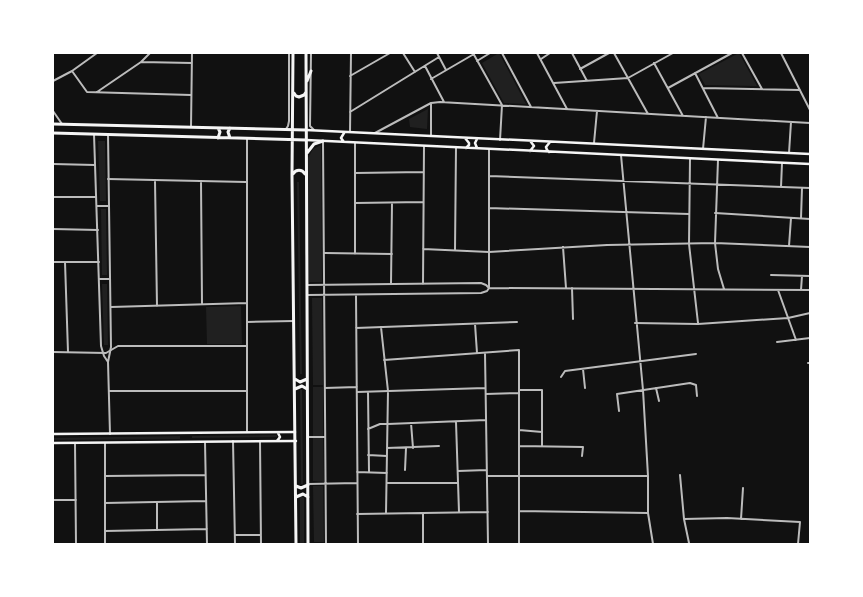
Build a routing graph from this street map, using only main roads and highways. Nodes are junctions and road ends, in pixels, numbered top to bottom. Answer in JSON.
{"nodes":[{"id":1,"x":293,"y":53,"type":"edge"},
{"id":2,"x":306,"y":53,"type":"edge"},
{"id":3,"x":311,"y":71,"type":"road end"},
{"id":4,"x":289,"y":74,"type":"road end"},
{"id":5,"x":294,"y":74,"type":"junction"},
{"id":6,"x":306,"y":87,"type":"junction"},
{"id":7,"x":293,"y":91,"type":"junction"},
{"id":8,"x":306,"y":92,"type":"junction"},
{"id":9,"x":53,"y":124,"type":"edge"},
{"id":10,"x":218,"y":128,"type":"junction"},
{"id":11,"x":230,"y":128,"type":"junction"},
{"id":12,"x":292,"y":130,"type":"junction"},
{"id":13,"x":306,"y":130,"type":"junction"},
{"id":14,"x":157,"y":131,"type":"junction"},
{"id":15,"x":167,"y":131,"type":"junction"},
{"id":16,"x":346,"y":132,"type":"junction"},
{"id":17,"x":53,"y":133,"type":"edge"},
{"id":18,"x":218,"y":138,"type":"junction"},
{"id":19,"x":230,"y":138,"type":"junction"},
{"id":20,"x":465,"y":138,"type":"junction"},
{"id":21,"x":480,"y":139,"type":"junction"},
{"id":22,"x":292,"y":140,"type":"junction"},
{"id":23,"x":306,"y":140,"type":"junction"},
{"id":24,"x":323,"y":141,"type":"junction"},
{"id":25,"x":529,"y":141,"type":"junction"},
{"id":26,"x":346,"y":142,"type":"junction"},
{"id":27,"x":551,"y":142,"type":"junction"},
{"id":28,"x":465,"y":148,"type":"junction"},
{"id":29,"x":480,"y":149,"type":"junction"},
{"id":30,"x":530,"y":151,"type":"junction"},
{"id":31,"x":549,"y":152,"type":"junction"},
{"id":32,"x":810,"y":154,"type":"edge"},
{"id":33,"x":306,"y":156,"type":"junction"},
{"id":34,"x":810,"y":164,"type":"edge"},
{"id":35,"x":292,"y":175,"type":"junction"},
{"id":36,"x":306,"y":176,"type":"junction"},
{"id":37,"x":295,"y":379,"type":"junction"},
{"id":38,"x":307,"y":379,"type":"junction"},
{"id":39,"x":295,"y":389,"type":"junction"},
{"id":40,"x":307,"y":390,"type":"junction"},
{"id":41,"x":278,"y":432,"type":"junction"},
{"id":42,"x":296,"y":432,"type":"junction"},
{"id":43,"x":181,"y":433,"type":"junction"},
{"id":44,"x":191,"y":433,"type":"junction"},
{"id":45,"x":53,"y":434,"type":"edge"},
{"id":46,"x":277,"y":441,"type":"junction"},
{"id":47,"x":296,"y":441,"type":"junction"},
{"id":48,"x":181,"y":442,"type":"junction"},
{"id":49,"x":191,"y":442,"type":"junction"},
{"id":50,"x":53,"y":443,"type":"edge"},
{"id":51,"x":308,"y":484,"type":"junction"},
{"id":52,"x":296,"y":486,"type":"junction"},
{"id":53,"x":296,"y":497,"type":"junction"},
{"id":54,"x":308,"y":497,"type":"junction"},
{"id":55,"x":296,"y":544,"type":"edge"},
{"id":56,"x":308,"y":544,"type":"edge"}],
"edges":[{"from":1,"to":5,"type":"main road"},
{"from":2,"to":6,"type":"main road"},
{"from":3,"to":6,"type":"main road"},
{"from":4,"to":5,"type":"main road"},
{"from":5,"to":7,"type":"main road"},
{"from":6,"to":8,"type":"main road"},
{"from":7,"to":8,"type":"main road"},
{"from":7,"to":12,"type":"main road"},
{"from":8,"to":13,"type":"main road"},
{"from":9,"to":14,"type":"main road"},
{"from":10,"to":11,"type":"main road"},
{"from":10,"to":15,"type":"main road"},
{"from":10,"to":18,"type":"main road"},
{"from":11,"to":12,"type":"main road"},
{"from":11,"to":19,"type":"main road"},
{"from":12,"to":13,"type":"main road"},
{"from":12,"to":22,"type":"main road"},
{"from":13,"to":16,"type":"main road"},
{"from":13,"to":23,"type":"main road"},
{"from":14,"to":15,"type":"main road"},
{"from":14,"to":15,"type":"main road"},
{"from":14,"to":17,"type":"main road"},
{"from":15,"to":18,"type":"main road"},
{"from":16,"to":20,"type":"main road"},
{"from":16,"to":26,"type":"main road"},
{"from":18,"to":19,"type":"main road"},
{"from":19,"to":22,"type":"main road"},
{"from":20,"to":21,"type":"main road"},
{"from":20,"to":28,"type":"main road"},
{"from":21,"to":25,"type":"main road"},
{"from":21,"to":29,"type":"main road"},
{"from":22,"to":23,"type":"main road"},
{"from":22,"to":35,"type":"main road"},
{"from":23,"to":24,"type":"main road"},
{"from":23,"to":33,"type":"main road"},
{"from":24,"to":26,"type":"main road"},
{"from":24,"to":33,"type":"main road"},
{"from":25,"to":27,"type":"main road"},
{"from":25,"to":30,"type":"main road"},
{"from":26,"to":28,"type":"main road"},
{"from":27,"to":31,"type":"main road"},
{"from":27,"to":32,"type":"main road"},
{"from":28,"to":29,"type":"main road"},
{"from":29,"to":30,"type":"main road"},
{"from":30,"to":31,"type":"main road"},
{"from":31,"to":34,"type":"main road"},
{"from":33,"to":36,"type":"main road"},
{"from":35,"to":36,"type":"main road"},
{"from":35,"to":37,"type":"main road"},
{"from":36,"to":38,"type":"main road"},
{"from":37,"to":38,"type":"main road"},
{"from":37,"to":39,"type":"main road"},
{"from":38,"to":40,"type":"main road"},
{"from":39,"to":40,"type":"main road"},
{"from":39,"to":42,"type":"main road"},
{"from":40,"to":51,"type":"main road"},
{"from":41,"to":42,"type":"main road"},
{"from":41,"to":44,"type":"main road"},
{"from":41,"to":46,"type":"main road"},
{"from":42,"to":47,"type":"main road"},
{"from":43,"to":44,"type":"main road"},
{"from":43,"to":45,"type":"main road"},
{"from":43,"to":48,"type":"main road"},
{"from":44,"to":49,"type":"main road"},
{"from":46,"to":47,"type":"main road"},
{"from":46,"to":49,"type":"main road"},
{"from":47,"to":52,"type":"main road"},
{"from":48,"to":49,"type":"main road"},
{"from":48,"to":50,"type":"main road"},
{"from":51,"to":52,"type":"main road"},
{"from":51,"to":54,"type":"main road"},
{"from":52,"to":53,"type":"main road"},
{"from":53,"to":54,"type":"main road"},
{"from":53,"to":55,"type":"main road"},
{"from":54,"to":56,"type":"main road"}]}
